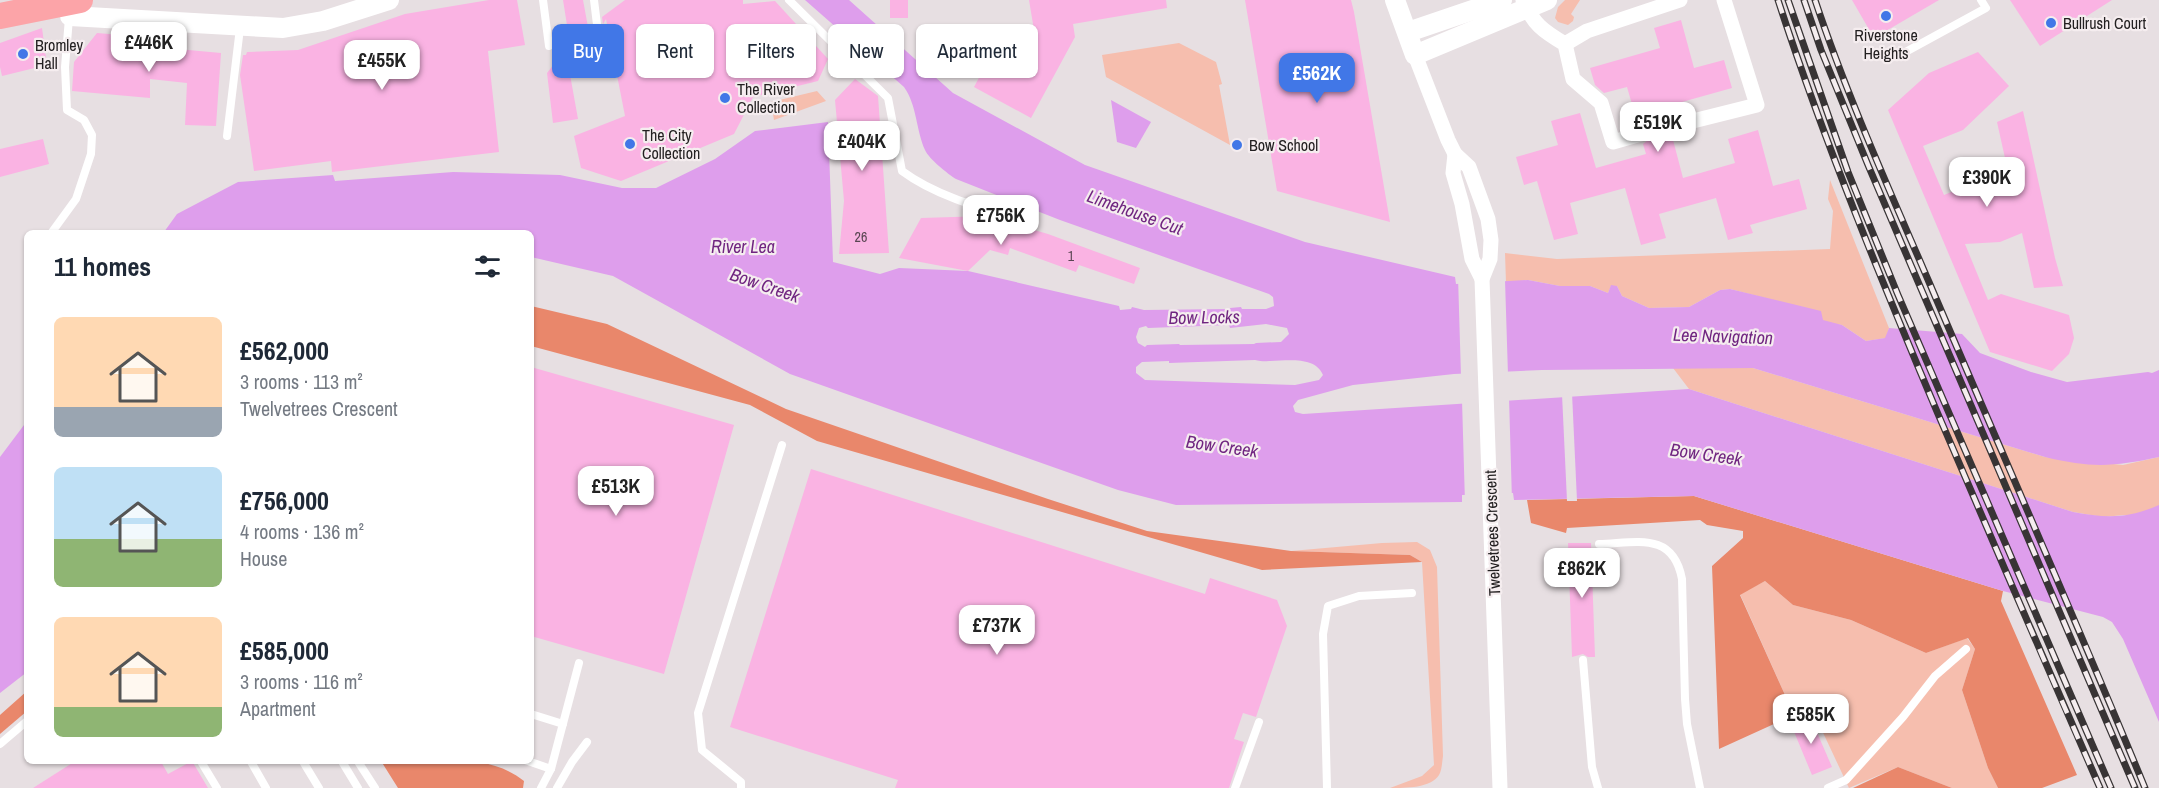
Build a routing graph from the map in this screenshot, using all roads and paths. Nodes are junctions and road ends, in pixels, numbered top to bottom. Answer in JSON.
{"nodes":[{"id":1,"x":389,"y":0,"type":"edge"},
{"id":2,"x":543,"y":0,"type":"edge"},
{"id":3,"x":594,"y":0,"type":"edge"},
{"id":4,"x":789,"y":0,"type":"edge"},
{"id":5,"x":1395,"y":0,"type":"edge"},
{"id":6,"x":1502,"y":0,"type":"edge"},
{"id":7,"x":1547,"y":0,"type":"edge"},
{"id":8,"x":1680,"y":0,"type":"edge"},
{"id":9,"x":1724,"y":0,"type":"edge"},
{"id":10,"x":1981,"y":0,"type":"edge"},
{"id":11,"x":1525,"y":5,"type":"edge"},
{"id":12,"x":75,"y":8,"type":"edge"},
{"id":13,"x":6,"y":14,"type":"edge"},
{"id":14,"x":597,"y":24,"type":"edge"},
{"id":15,"x":240,"y":26,"type":"junction"},
{"id":16,"x":1408,"y":32,"type":"junction"},
{"id":17,"x":1565,"y":44,"type":"junction"},
{"id":18,"x":549,"y":46,"type":"dead end"},
{"id":19,"x":1415,"y":54,"type":"junction"},
{"id":20,"x":1900,"y":55,"type":"dead end"},
{"id":21,"x":1669,"y":127,"type":"dead end"},
{"id":22,"x":1641,"y":134,"type":"dead end"},
{"id":23,"x":227,"y":136,"type":"dead end"},
{"id":24,"x":1455,"y":154,"type":"junction"},
{"id":25,"x":1012,"y":217,"type":"dead end"},
{"id":26,"x":53,"y":230,"type":"edge"},
{"id":27,"x":1482,"y":279,"type":"junction"},
{"id":28,"x":782,"y":445,"type":"dead end"},
{"id":29,"x":1599,"y":544,"type":"dead end"},
{"id":30,"x":1412,"y":593,"type":"dead end"},
{"id":31,"x":1966,"y":650,"type":"dead end"},
{"id":32,"x":1583,"y":660,"type":"dead end"},
{"id":33,"x":579,"y":663,"type":"dead end"},
{"id":34,"x":534,"y":715,"type":"edge"},
{"id":35,"x":1259,"y":722,"type":"dead end"},
{"id":36,"x":24,"y":724,"type":"edge"},
{"id":37,"x":563,"y":724,"type":"junction"},
{"id":38,"x":587,"y":742,"type":"dead end"},
{"id":39,"x":0,"y":744,"type":"edge"},
{"id":40,"x":534,"y":763,"type":"edge"},
{"id":41,"x":202,"y":764,"type":"edge"},
{"id":42,"x":252,"y":764,"type":"edge"},
{"id":43,"x":304,"y":764,"type":"edge"},
{"id":44,"x":343,"y":764,"type":"edge"},
{"id":45,"x":360,"y":764,"type":"edge"},
{"id":46,"x":551,"y":769,"type":"junction"},
{"id":47,"x":217,"y":788,"type":"edge"},
{"id":48,"x":266,"y":788,"type":"edge"},
{"id":49,"x":319,"y":788,"type":"edge"},
{"id":50,"x":358,"y":788,"type":"edge"},
{"id":51,"x":375,"y":788,"type":"edge"},
{"id":52,"x":541,"y":788,"type":"edge"},
{"id":53,"x":557,"y":788,"type":"edge"},
{"id":54,"x":741,"y":788,"type":"edge"},
{"id":55,"x":1234,"y":788,"type":"edge"},
{"id":56,"x":1327,"y":788,"type":"edge"},
{"id":57,"x":1500,"y":788,"type":"edge"},
{"id":58,"x":1599,"y":788,"type":"edge"},
{"id":59,"x":1700,"y":788,"type":"edge"},
{"id":60,"x":1828,"y":788,"type":"edge"}],
"edges":[{"from":1,"to":15,"type":"street"},
{"from":2,"to":18,"type":"lane"},
{"from":3,"to":14,"type":"lane"},
{"from":4,"to":25,"type":"lane"},
{"from":5,"to":16,"type":"street","name":"Twelvetrees Crescent"},
{"from":6,"to":16,"type":"street"},
{"from":7,"to":11,"type":"street"},
{"from":8,"to":17,"type":"street"},
{"from":9,"to":21,"type":"street"},
{"from":10,"to":20,"type":"lane"},
{"from":11,"to":17,"type":"street"},
{"from":11,"to":19,"type":"street"},
{"from":12,"to":13,"type":"highway"},
{"from":12,"to":15,"type":"street"},
{"from":12,"to":26,"type":"lane"},
{"from":15,"to":23,"type":"lane"},
{"from":16,"to":19,"type":"street","name":"Twelvetrees Crescent"},
{"from":17,"to":22,"type":"street"},
{"from":19,"to":24,"type":"street","name":"Twelvetrees Crescent"},
{"from":24,"to":27,"type":"street","name":"Twelvetrees Crescent"},
{"from":24,"to":27,"type":"street","name":"Twelvetrees Crescent"},
{"from":27,"to":57,"type":"street","name":"Twelvetrees Crescent"},
{"from":28,"to":54,"type":"lane"},
{"from":29,"to":59,"type":"lane"},
{"from":30,"to":56,"type":"lane"},
{"from":31,"to":60,"type":"lane"},
{"from":32,"to":58,"type":"lane"},
{"from":33,"to":37,"type":"lane"},
{"from":34,"to":37,"type":"lane"},
{"from":35,"to":55,"type":"lane"},
{"from":36,"to":39,"type":"lane"},
{"from":37,"to":46,"type":"lane"},
{"from":38,"to":53,"type":"lane"},
{"from":40,"to":46,"type":"lane"},
{"from":41,"to":47,"type":"lane"},
{"from":42,"to":48,"type":"lane"},
{"from":43,"to":49,"type":"lane"},
{"from":44,"to":50,"type":"lane"},
{"from":45,"to":51,"type":"lane"},
{"from":46,"to":52,"type":"lane"}]}
